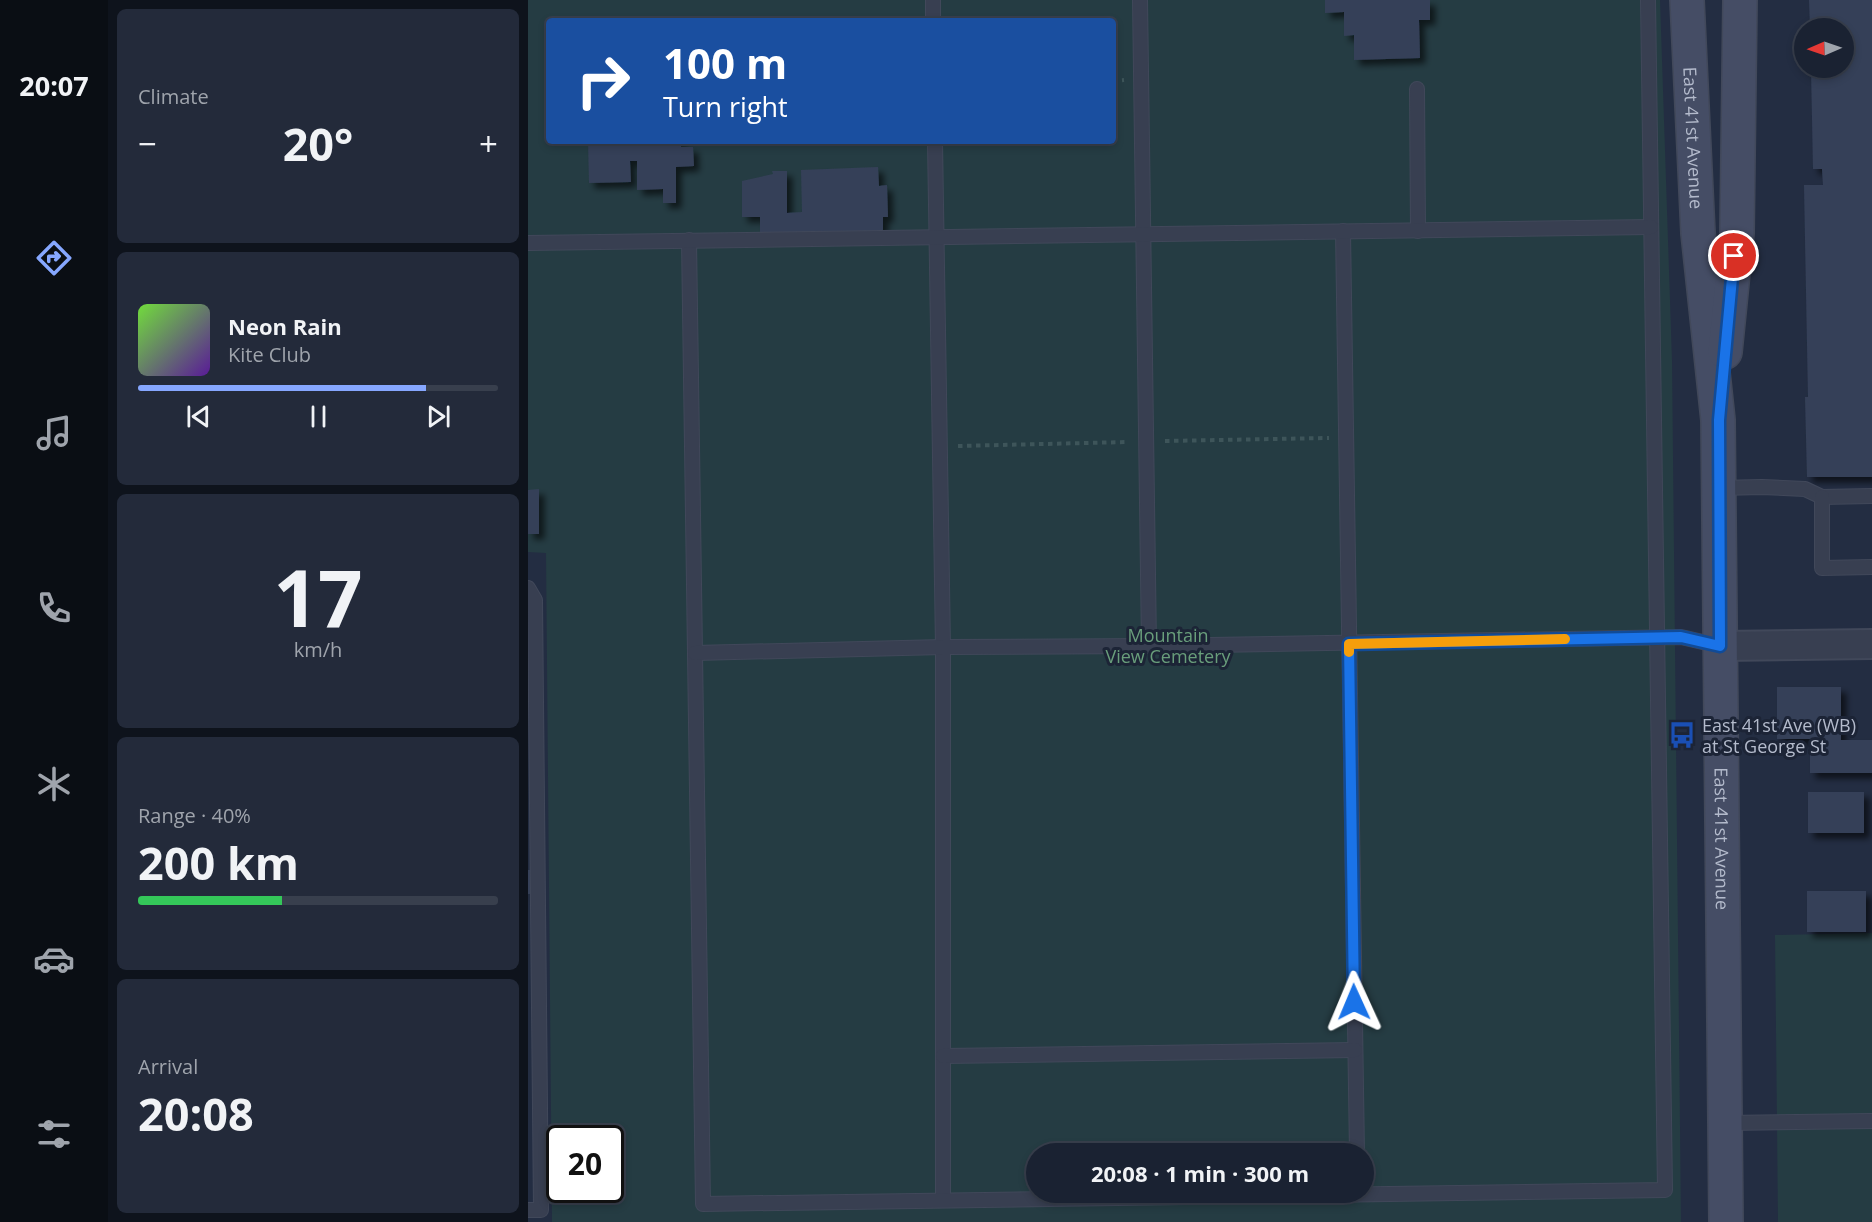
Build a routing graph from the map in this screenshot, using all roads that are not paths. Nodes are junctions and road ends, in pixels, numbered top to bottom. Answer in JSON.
{"nodes":[{"id":1,"x":933,"y":0,"type":"edge"},
{"id":2,"x":1140,"y":0,"type":"edge"},
{"id":3,"x":1648,"y":0,"type":"edge"},
{"id":4,"x":1687,"y":0,"type":"edge"},
{"id":5,"x":1740,"y":0,"type":"edge"},
{"id":6,"x":933,"y":18,"type":"edge"},
{"id":7,"x":1416,"y":89,"type":"dead end"},
{"id":8,"x":935,"y":144,"type":"edge"},
{"id":9,"x":1651,"y":227,"type":"junction"},
{"id":10,"x":1343,"y":231,"type":"junction"},
{"id":11,"x":1418,"y":231,"type":"junction"},
{"id":12,"x":1143,"y":234,"type":"junction"},
{"id":13,"x":937,"y":237,"type":"junction"},
{"id":14,"x":689,"y":240,"type":"junction"},
{"id":15,"x":528,"y":243,"type":"edge"},
{"id":16,"x":1719,"y":420,"type":"junction"},
{"id":17,"x":1719,"y":488,"type":"junction"},
{"id":18,"x":1872,"y":496,"type":"edge"},
{"id":19,"x":1822,"y":497,"type":"junction"},
{"id":20,"x":1872,"y":567,"type":"edge"},
{"id":21,"x":528,"y":588,"type":"edge"},
{"id":22,"x":1657,"y":637,"type":"junction"},
{"id":23,"x":1349,"y":644,"type":"junction"},
{"id":24,"x":1872,"y":644,"type":"edge"},
{"id":25,"x":943,"y":646,"type":"junction"},
{"id":26,"x":1149,"y":646,"type":"junction"},
{"id":27,"x":1720,"y":646,"type":"junction"},
{"id":28,"x":695,"y":653,"type":"junction"},
{"id":29,"x":1355,"y":1050,"type":"junction"},
{"id":30,"x":943,"y":1056,"type":"junction"},
{"id":31,"x":1872,"y":1121,"type":"edge"},
{"id":32,"x":1725,"y":1123,"type":"junction"},
{"id":33,"x":1357,"y":1143,"type":"edge"},
{"id":34,"x":1374,"y":1193,"type":"edge"},
{"id":35,"x":1026,"y":1199,"type":"edge"},
{"id":36,"x":942,"y":1200,"type":"junction"},
{"id":37,"x":528,"y":1210,"type":"edge"},
{"id":38,"x":1726,"y":1222,"type":"edge"}],
"edges":[{"from":1,"to":6,"type":"lane"},
{"from":2,"to":12,"type":"lane"},
{"from":3,"to":9,"type":"lane"},
{"from":4,"to":16,"type":"main road","name":"East 41st Avenue"},
{"from":5,"to":16,"type":"main road","name":"East 41st Avenue"},
{"from":7,"to":11,"type":"lane"},
{"from":8,"to":13,"type":"lane"},
{"from":9,"to":11,"type":"lane"},
{"from":9,"to":22,"type":"lane"},
{"from":10,"to":11,"type":"lane"},
{"from":10,"to":12,"type":"lane"},
{"from":10,"to":23,"type":"lane"},
{"from":12,"to":13,"type":"lane"},
{"from":12,"to":26,"type":"lane"},
{"from":13,"to":14,"type":"lane"},
{"from":13,"to":25,"type":"lane"},
{"from":14,"to":15,"type":"lane"},
{"from":14,"to":28,"type":"lane"},
{"from":16,"to":17,"type":"main road","name":"East 41st Avenue"},
{"from":17,"to":19,"type":"lane"},
{"from":17,"to":27,"type":"main road","name":"East 41st Avenue"},
{"from":18,"to":19,"type":"lane"},
{"from":19,"to":20,"type":"lane"},
{"from":21,"to":37,"type":"lane"},
{"from":22,"to":23,"type":"lane"},
{"from":22,"to":27,"type":"lane"},
{"from":22,"to":34,"type":"lane"},
{"from":23,"to":26,"type":"lane"},
{"from":23,"to":29,"type":"lane"},
{"from":24,"to":27,"type":"street"},
{"from":25,"to":26,"type":"lane"},
{"from":25,"to":28,"type":"lane"},
{"from":25,"to":30,"type":"lane"},
{"from":27,"to":32,"type":"main road","name":"East 41st Avenue"},
{"from":28,"to":36,"type":"lane"},
{"from":29,"to":30,"type":"lane"},
{"from":29,"to":33,"type":"lane"},
{"from":30,"to":36,"type":"lane"},
{"from":31,"to":32,"type":"lane"},
{"from":32,"to":38,"type":"main road","name":"East 41st Avenue"},
{"from":35,"to":36,"type":"lane"}]}
